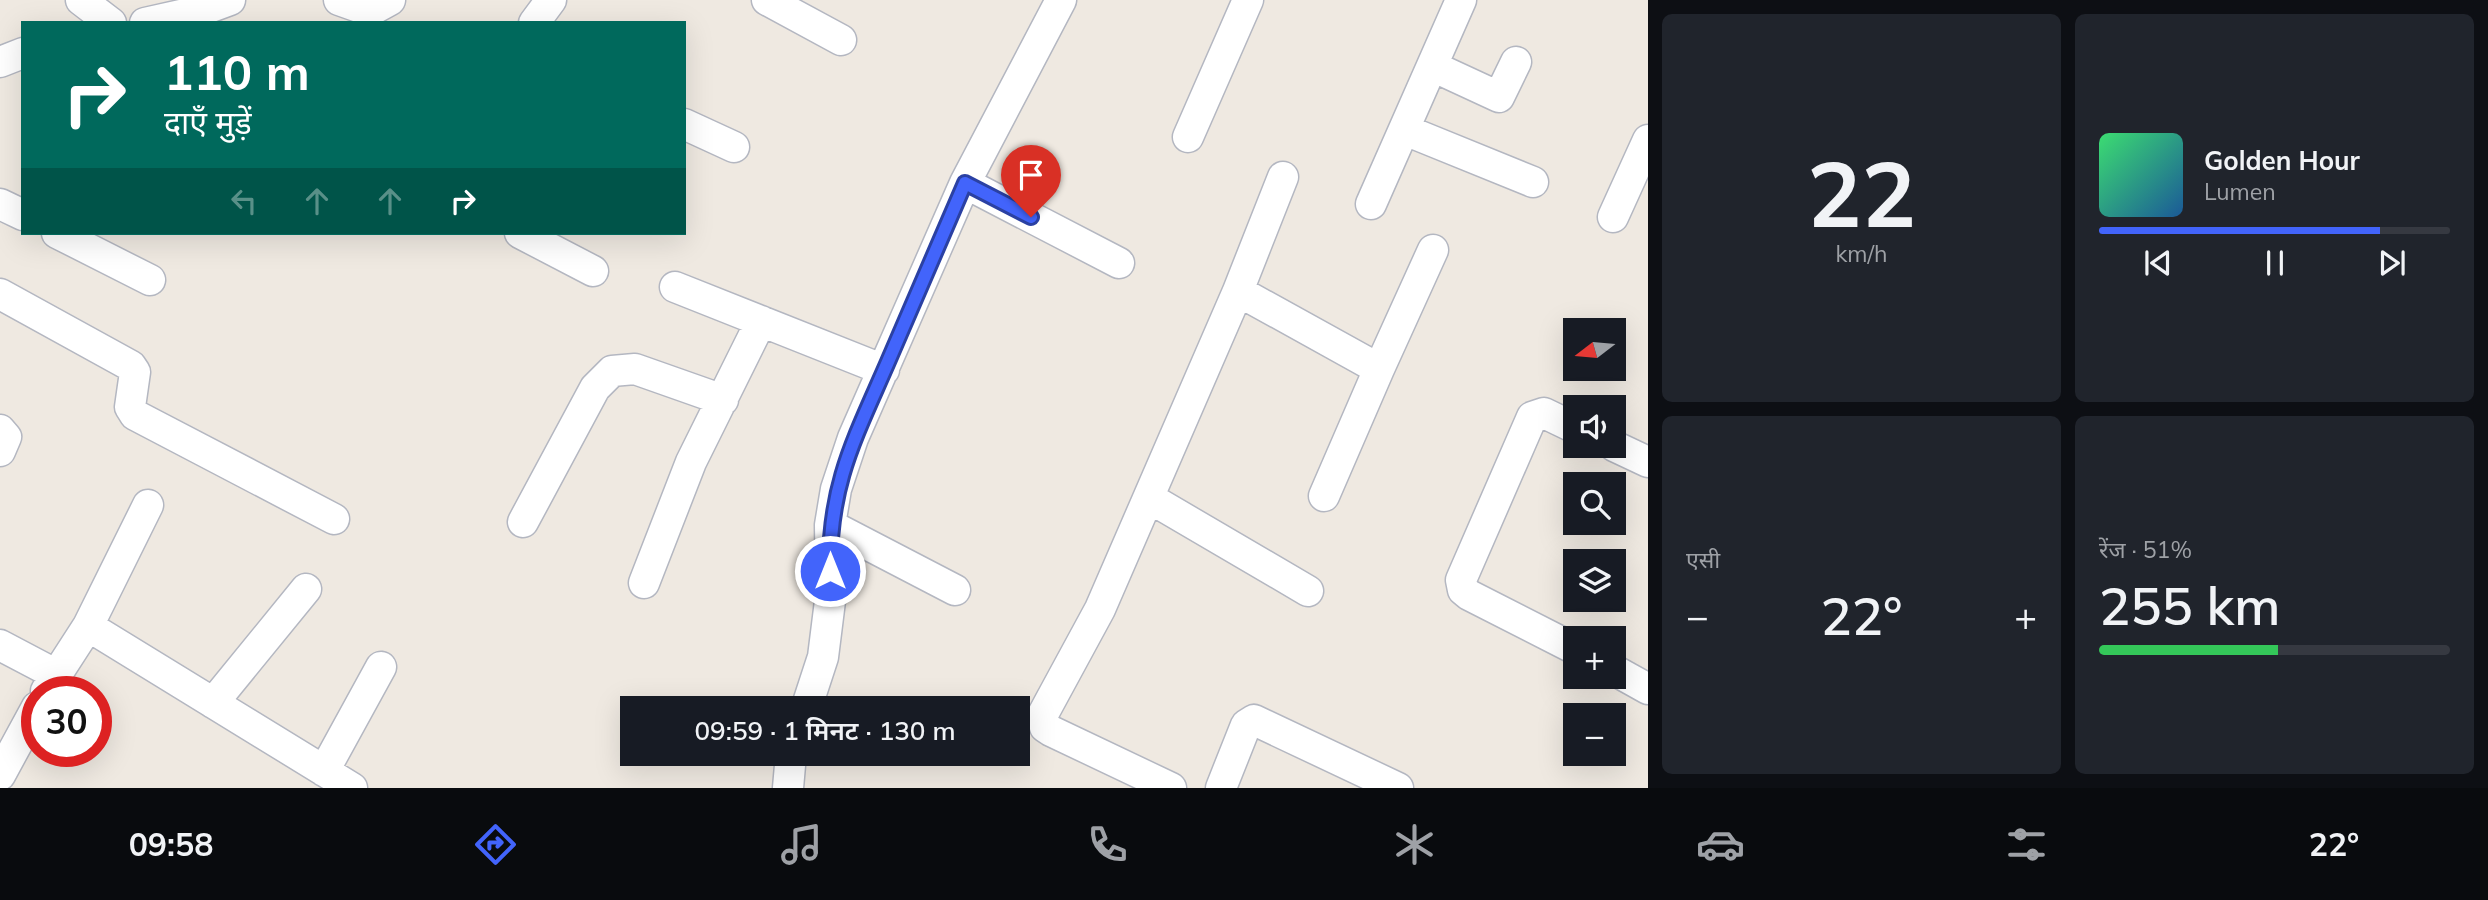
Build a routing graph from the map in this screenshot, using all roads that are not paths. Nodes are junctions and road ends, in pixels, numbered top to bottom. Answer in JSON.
{"nodes":[{"id":1,"x":81,"y":0,"type":"edge"},
{"id":2,"x":230,"y":0,"type":"edge"},
{"id":3,"x":339,"y":0,"type":"edge"},
{"id":4,"x":551,"y":0,"type":"edge"},
{"id":5,"x":767,"y":0,"type":"edge"},
{"id":6,"x":1061,"y":0,"type":"edge"},
{"id":7,"x":1248,"y":0,"type":"edge"},
{"id":8,"x":1461,"y":0,"type":"edge"},
{"id":9,"x":375,"y":11,"type":"edge"},
{"id":10,"x":186,"y":19,"type":"edge"},
{"id":11,"x":108,"y":21,"type":"edge"},
{"id":12,"x":166,"y":21,"type":"edge"},
{"id":13,"x":535,"y":21,"type":"edge"},
{"id":14,"x":841,"y":40,"type":"dead end"},
{"id":15,"x":21,"y":54,"type":"edge"},
{"id":16,"x":0,"y":61,"type":"edge"},
{"id":17,"x":1516,"y":62,"type":"dead end"},
{"id":18,"x":1432,"y":66,"type":"junction"},
{"id":19,"x":686,"y":125,"type":"edge"},
{"id":20,"x":1405,"y":130,"type":"junction"},
{"id":21,"x":1188,"y":137,"type":"dead end"},
{"id":22,"x":1648,"y":140,"type":"edge"},
{"id":23,"x":734,"y":147,"type":"dead end"},
{"id":24,"x":1283,"y":177,"type":"dead end"},
{"id":25,"x":1534,"y":182,"type":"dead end"},
{"id":26,"x":965,"y":183,"type":"junction"},
{"id":27,"x":0,"y":204,"type":"edge"},
{"id":28,"x":1371,"y":204,"type":"dead end"},
{"id":29,"x":21,"y":214,"type":"edge"},
{"id":30,"x":1613,"y":218,"type":"dead end"},
{"id":31,"x":61,"y":235,"type":"edge"},
{"id":32,"x":524,"y":235,"type":"edge"},
{"id":33,"x":1433,"y":250,"type":"dead end"},
{"id":34,"x":1119,"y":263,"type":"dead end"},
{"id":35,"x":593,"y":271,"type":"dead end"},
{"id":36,"x":150,"y":280,"type":"dead end"},
{"id":37,"x":675,"y":287,"type":"dead end"},
{"id":38,"x":1238,"y":291,"type":"junction"},
{"id":39,"x":0,"y":294,"type":"edge"},
{"id":40,"x":761,"y":321,"type":"junction"},
{"id":41,"x":1379,"y":369,"type":"junction"},
{"id":42,"x":884,"y":370,"type":"junction"},
{"id":43,"x":723,"y":400,"type":"junction"},
{"id":44,"x":1563,"y":422,"type":"edge"},
{"id":45,"x":0,"y":430,"type":"edge"},
{"id":46,"x":0,"y":451,"type":"edge"},
{"id":47,"x":1626,"y":452,"type":"edge"},
{"id":48,"x":1648,"y":462,"type":"edge"},
{"id":49,"x":1324,"y":496,"type":"dead end"},
{"id":50,"x":1151,"y":499,"type":"junction"},
{"id":51,"x":148,"y":505,"type":"dead end"},
{"id":52,"x":334,"y":519,"type":"dead end"},
{"id":53,"x":523,"y":522,"type":"dead end"},
{"id":54,"x":830,"y":525,"type":"junction"},
{"id":55,"x":644,"y":583,"type":"dead end"},
{"id":56,"x":306,"y":589,"type":"dead end"},
{"id":57,"x":955,"y":590,"type":"dead end"},
{"id":58,"x":1308,"y":591,"type":"dead end"},
{"id":59,"x":88,"y":626,"type":"junction"},
{"id":60,"x":1563,"y":643,"type":"edge"},
{"id":61,"x":0,"y":645,"type":"edge"},
{"id":62,"x":381,"y":667,"type":"dead end"},
{"id":63,"x":41,"y":676,"type":"edge"},
{"id":64,"x":55,"y":676,"type":"edge"},
{"id":65,"x":1626,"y":677,"type":"edge"},
{"id":66,"x":1648,"y":690,"type":"edge"},
{"id":67,"x":810,"y":696,"type":"edge"},
{"id":68,"x":213,"y":703,"type":"junction"},
{"id":69,"x":21,"y":736,"type":"edge"},
{"id":70,"x":790,"y":766,"type":"edge"},
{"id":71,"x":324,"y":771,"type":"junction"},
{"id":72,"x":0,"y":775,"type":"edge"},
{"id":73,"x":352,"y":788,"type":"edge"},
{"id":74,"x":788,"y":788,"type":"edge"},
{"id":75,"x":1171,"y":788,"type":"edge"},
{"id":76,"x":1221,"y":788,"type":"edge"},
{"id":77,"x":1398,"y":788,"type":"edge"}],
"edges":[{"from":1,"to":11,"type":"street"},
{"from":2,"to":10,"type":"street"},
{"from":3,"to":9,"type":"street"},
{"from":4,"to":13,"type":"street"},
{"from":5,"to":14,"type":"street"},
{"from":6,"to":26,"type":"street"},
{"from":7,"to":21,"type":"street"},
{"from":8,"to":18,"type":"street"},
{"from":10,"to":12,"type":"street"},
{"from":15,"to":16,"type":"street"},
{"from":17,"to":18,"type":"street"},
{"from":18,"to":20,"type":"street"},
{"from":19,"to":23,"type":"street"},
{"from":20,"to":25,"type":"street"},
{"from":20,"to":28,"type":"street"},
{"from":22,"to":30,"type":"street"},
{"from":24,"to":38,"type":"street"},
{"from":26,"to":34,"type":"street"},
{"from":26,"to":42,"type":"street"},
{"from":27,"to":29,"type":"street"},
{"from":31,"to":36,"type":"street"},
{"from":32,"to":35,"type":"street"},
{"from":33,"to":41,"type":"street"},
{"from":37,"to":40,"type":"street"},
{"from":38,"to":41,"type":"street"},
{"from":38,"to":50,"type":"street"},
{"from":39,"to":52,"type":"street"},
{"from":40,"to":42,"type":"street"},
{"from":40,"to":43,"type":"street"},
{"from":41,"to":49,"type":"street"},
{"from":42,"to":54,"type":"street"},
{"from":43,"to":53,"type":"street"},
{"from":43,"to":55,"type":"street"},
{"from":44,"to":60,"type":"street"},
{"from":45,"to":46,"type":"street"},
{"from":47,"to":48,"type":"street"},
{"from":50,"to":58,"type":"street"},
{"from":50,"to":75,"type":"street"},
{"from":51,"to":59,"type":"street"},
{"from":54,"to":57,"type":"street"},
{"from":54,"to":67,"type":"street"},
{"from":56,"to":68,"type":"street"},
{"from":59,"to":64,"type":"street"},
{"from":59,"to":68,"type":"street"},
{"from":61,"to":63,"type":"street"},
{"from":62,"to":71,"type":"street"},
{"from":65,"to":66,"type":"street"},
{"from":68,"to":71,"type":"street"},
{"from":69,"to":72,"type":"street"},
{"from":70,"to":74,"type":"street"},
{"from":71,"to":73,"type":"street"},
{"from":76,"to":77,"type":"street"}]}
